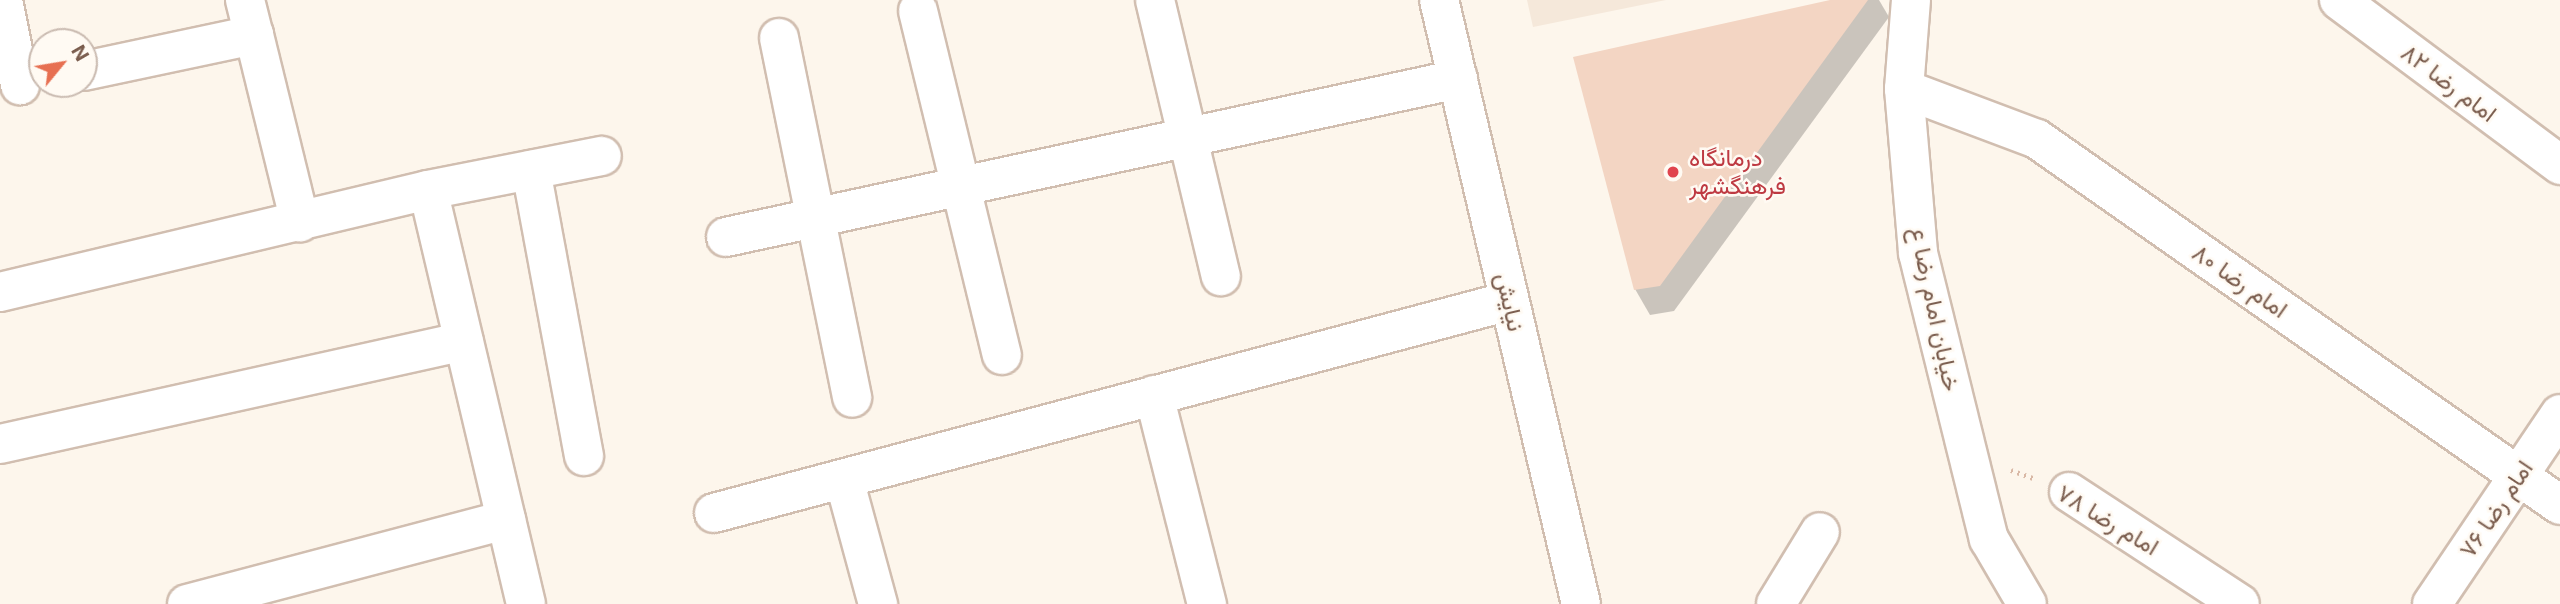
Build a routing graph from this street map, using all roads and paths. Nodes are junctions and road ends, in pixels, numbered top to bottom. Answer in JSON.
{"nodes":[{"id":1,"x":3,"y":0,"type":"edge"},
{"id":2,"x":1155,"y":0,"type":"edge"},
{"id":3,"x":1439,"y":0,"type":"edge"},
{"id":4,"x":1911,"y":0,"type":"edge"},
{"id":5,"x":2339,"y":0,"type":"edge"},
{"id":6,"x":918,"y":11,"type":"dead end"},
{"id":7,"x":249,"y":17,"type":"edge"},
{"id":8,"x":779,"y":38,"type":"dead end"},
{"id":9,"x":98,"y":67,"type":"edge"},
{"id":10,"x":1458,"y":79,"type":"junction"},
{"id":11,"x":21,"y":85,"type":"edge"},
{"id":12,"x":1904,"y":89,"type":"junction"},
{"id":13,"x":1188,"y":138,"type":"junction"},
{"id":14,"x":602,"y":156,"type":"dead end"},
{"id":15,"x":2560,"y":166,"type":"edge"},
{"id":16,"x":531,"y":170,"type":"junction"},
{"id":17,"x":961,"y":187,"type":"junction"},
{"id":18,"x":428,"y":190,"type":"junction"},
{"id":19,"x":816,"y":218,"type":"junction"},
{"id":20,"x":300,"y":222,"type":"junction"},
{"id":21,"x":726,"y":237,"type":"dead end"},
{"id":22,"x":1221,"y":276,"type":"dead end"},
{"id":23,"x":0,"y":292,"type":"edge"},
{"id":24,"x":1509,"y":301,"type":"junction"},
{"id":25,"x":464,"y":341,"type":"junction"},
{"id":26,"x":1002,"y":355,"type":"dead end"},
{"id":27,"x":1154,"y":396,"type":"junction"},
{"id":28,"x":852,"y":398,"type":"dead end"},
{"id":29,"x":2560,"y":414,"type":"edge"},
{"id":30,"x":0,"y":444,"type":"edge"},
{"id":31,"x":1968,"y":453,"type":"junction"},
{"id":32,"x":584,"y":456,"type":"dead end"},
{"id":33,"x":2519,"y":475,"type":"junction"},
{"id":34,"x":844,"y":478,"type":"junction"},
{"id":35,"x":2069,"y":492,"type":"joint"},
{"id":36,"x":2560,"y":505,"type":"edge"},
{"id":37,"x":714,"y":513,"type":"dead end"},
{"id":38,"x":506,"y":520,"type":"junction"},
{"id":39,"x":1820,"y":532,"type":"dead end"},
{"id":40,"x":187,"y":604,"type":"edge"},
{"id":41,"x":526,"y":604,"type":"edge"},
{"id":42,"x":878,"y":604,"type":"edge"},
{"id":43,"x":1208,"y":604,"type":"edge"},
{"id":44,"x":1581,"y":604,"type":"edge"},
{"id":45,"x":1776,"y":604,"type":"edge"},
{"id":46,"x":2027,"y":604,"type":"edge"},
{"id":47,"x":2240,"y":604,"type":"edge"},
{"id":48,"x":2432,"y":604,"type":"edge"}],
"edges":[{"from":1,"to":11,"type":"street"},
{"from":2,"to":13,"type":"street"},
{"from":3,"to":10,"type":"street","name":"نیایش"},
{"from":4,"to":12,"type":"street","name":"خیابان امام رضا ع"},
{"from":5,"to":15,"type":"street","name":"امام رضا ۸۲"},
{"from":6,"to":17,"type":"street"},
{"from":7,"to":9,"type":"street"},
{"from":7,"to":20,"type":"street"},
{"from":8,"to":19,"type":"street"},
{"from":10,"to":13,"type":"street"},
{"from":10,"to":24,"type":"street","name":"نیایش"},
{"from":12,"to":31,"type":"street","name":"خیابان امام رضا ع"},
{"from":12,"to":33,"type":"street","name":"امام رضا ۸۰"},
{"from":13,"to":17,"type":"street"},
{"from":13,"to":22,"type":"street"},
{"from":14,"to":16,"type":"street"},
{"from":16,"to":18,"type":"street"},
{"from":16,"to":32,"type":"street"},
{"from":17,"to":19,"type":"street"},
{"from":17,"to":26,"type":"street"},
{"from":18,"to":20,"type":"street"},
{"from":18,"to":25,"type":"street"},
{"from":19,"to":21,"type":"street"},
{"from":19,"to":28,"type":"street"},
{"from":20,"to":23,"type":"street"},
{"from":24,"to":27,"type":"street"},
{"from":24,"to":44,"type":"street","name":"نیایش"},
{"from":25,"to":30,"type":"street"},
{"from":25,"to":38,"type":"street"},
{"from":27,"to":34,"type":"street"},
{"from":27,"to":43,"type":"street"},
{"from":29,"to":33,"type":"street","name":"امام رضا ۷۶"},
{"from":31,"to":35,"type":"path","name":"امام رضا ۷۸"},
{"from":31,"to":46,"type":"street","name":"خیابان امام رضا ع"},
{"from":33,"to":36,"type":"street","name":"امام رضا ۸۰"},
{"from":33,"to":48,"type":"street","name":"امام رضا ۷۶"},
{"from":34,"to":37,"type":"street"},
{"from":34,"to":42,"type":"street"},
{"from":35,"to":47,"type":"street","name":"امام رضا ۷۸"},
{"from":38,"to":40,"type":"street"},
{"from":38,"to":41,"type":"street"},
{"from":39,"to":45,"type":"street"}]}
